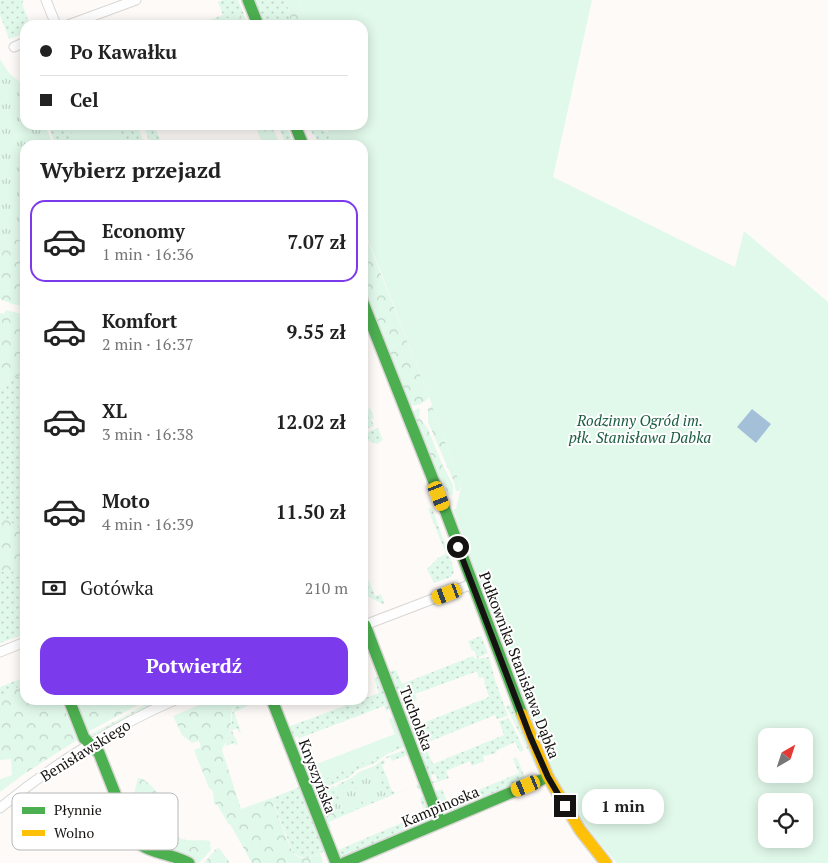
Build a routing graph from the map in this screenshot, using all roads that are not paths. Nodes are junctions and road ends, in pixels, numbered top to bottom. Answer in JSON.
{"nodes":[{"id":1,"x":46,"y":0,"type":"edge"},
{"id":2,"x":248,"y":0,"type":"edge"},
{"id":3,"x":131,"y":1,"type":"edge"},
{"id":4,"x":54,"y":20,"type":"edge"},
{"id":5,"x":81,"y":20,"type":"edge"},
{"id":6,"x":256,"y":20,"type":"edge"},
{"id":7,"x":20,"y":44,"type":"edge"},
{"id":8,"x":14,"y":47,"type":"dead end"},
{"id":9,"x":368,"y":315,"type":"edge"},
{"id":10,"x":472,"y":584,"type":"junction"},
{"id":11,"x":368,"y":624,"type":"edge"},
{"id":12,"x":368,"y":636,"type":"edge"},
{"id":13,"x":20,"y":644,"type":"edge"},
{"id":14,"x":0,"y":652,"type":"edge"},
{"id":15,"x":71,"y":705,"type":"edge"},
{"id":16,"x":164,"y":705,"type":"edge"},
{"id":17,"x":274,"y":705,"type":"edge"},
{"id":18,"x":91,"y":745,"type":"junction"},
{"id":19,"x":548,"y":777,"type":"junction"},
{"id":20,"x":19,"y":793,"type":"edge"},
{"id":21,"x":115,"y":793,"type":"edge"},
{"id":22,"x":12,"y":799,"type":"edge"},
{"id":23,"x":0,"y":808,"type":"edge"},
{"id":24,"x":440,"y":822,"type":"junction"},
{"id":25,"x":153,"y":850,"type":"edge"},
{"id":26,"x":189,"y":863,"type":"edge"},
{"id":27,"x":336,"y":863,"type":"edge"},
{"id":28,"x":344,"y":863,"type":"edge"},
{"id":29,"x":606,"y":863,"type":"edge"}],
"edges":[{"from":1,"to":4,"type":"street"},
{"from":2,"to":6,"type":"street"},
{"from":3,"to":5,"type":"street"},
{"from":7,"to":8,"type":"street"},
{"from":9,"to":10,"type":"street","name":"Pułkownika Stanisława Dąbka"},
{"from":10,"to":11,"type":"street"},
{"from":10,"to":19,"type":"street","name":"Pułkownika Stanisława Dąbka"},
{"from":12,"to":24,"type":"street","name":"Tucholska"},
{"from":13,"to":14,"type":"street"},
{"from":15,"to":18,"type":"street"},
{"from":16,"to":18,"type":"street","name":"Benisławskiego"},
{"from":17,"to":27,"type":"street","name":"Knyszyńska"},
{"from":18,"to":20,"type":"street","name":"Benisławskiego"},
{"from":18,"to":21,"type":"street"},
{"from":19,"to":24,"type":"street","name":"Kampinoska"},
{"from":19,"to":29,"type":"street","name":"Pułkownika Stanisława Dąbka"},
{"from":22,"to":23,"type":"street","name":"Benisławskiego"},
{"from":24,"to":28,"type":"street","name":"Kampinoska"},
{"from":25,"to":26,"type":"street"}]}
